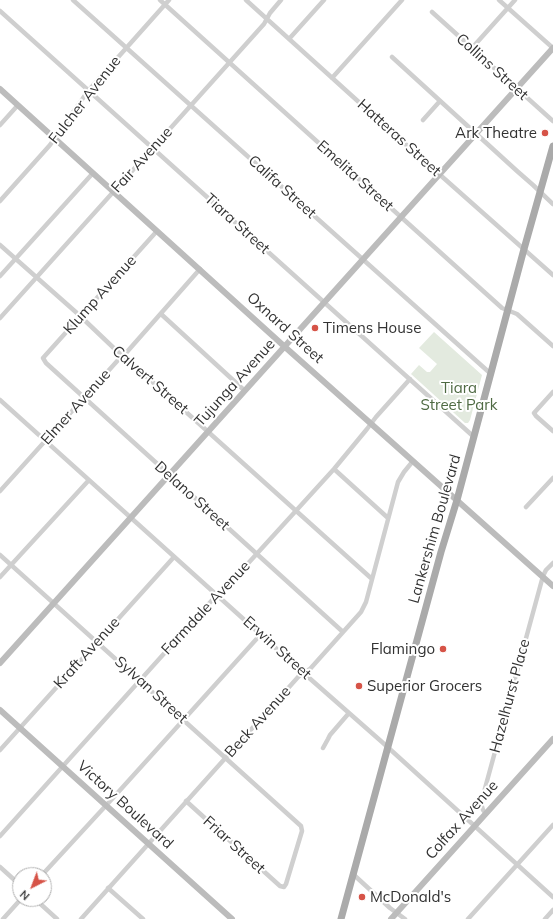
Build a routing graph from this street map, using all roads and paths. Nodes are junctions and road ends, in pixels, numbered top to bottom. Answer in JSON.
{"nodes":[{"id":1,"x":73,"y":0,"type":"edge"},
{"id":2,"x":160,"y":0,"type":"edge"},
{"id":3,"x":170,"y":0,"type":"edge"},
{"id":4,"x":246,"y":0,"type":"edge"},
{"id":5,"x":281,"y":0,"type":"edge"},
{"id":6,"x":324,"y":0,"type":"edge"},
{"id":7,"x":402,"y":0,"type":"edge"},
{"id":8,"x":499,"y":0,"type":"edge"},
{"id":9,"x":515,"y":0,"type":"edge"},
{"id":10,"x":165,"y":5,"type":"junction"},
{"id":11,"x":508,"y":8,"type":"junction"},
{"id":12,"x":0,"y":11,"type":"edge"},
{"id":13,"x":432,"y":12,"type":"dead end"},
{"id":14,"x":266,"y":18,"type":"junction"},
{"id":15,"x":289,"y":39,"type":"junction"},
{"id":16,"x":126,"y":48,"type":"junction"},
{"id":17,"x":472,"y":48,"type":"junction"},
{"id":18,"x":553,"y":48,"type":"edge"},
{"id":19,"x":392,"y":57,"type":"dead end"},
{"id":20,"x":229,"y":63,"type":"junction"},
{"id":21,"x":332,"y":78,"type":"junction"},
{"id":22,"x":0,"y":89,"type":"edge"},
{"id":23,"x":517,"y":89,"type":"junction"},
{"id":24,"x":88,"y":91,"type":"junction"},
{"id":25,"x":440,"y":101,"type":"junction"},
{"id":26,"x":18,"y":105,"type":"junction"},
{"id":27,"x":190,"y":105,"type":"junction"},
{"id":28,"x":423,"y":120,"type":"dead end"},
{"id":29,"x":553,"y":121,"type":"edge"},
{"id":30,"x":0,"y":125,"type":"edge"},
{"id":31,"x":476,"y":134,"type":"junction"},
{"id":32,"x":55,"y":139,"type":"junction"},
{"id":33,"x":553,"y":146,"type":"edge"},
{"id":34,"x":152,"y":148,"type":"junction"},
{"id":35,"x":93,"y":173,"type":"junction"},
{"id":36,"x":440,"y":175,"type":"junction"},
{"id":37,"x":113,"y":192,"type":"junction"},
{"id":38,"x":541,"y":192,"type":"junction"},
{"id":39,"x":0,"y":201,"type":"edge"},
{"id":40,"x":553,"y":204,"type":"edge"},
{"id":41,"x":401,"y":218,"type":"junction"},
{"id":42,"x":157,"y":231,"type":"junction"},
{"id":43,"x":0,"y":244,"type":"edge"},
{"id":44,"x":524,"y":249,"type":"junction"},
{"id":45,"x":16,"y":259,"type":"junction"},
{"id":46,"x":363,"y":260,"type":"junction"},
{"id":47,"x":200,"y":269,"type":"junction"},
{"id":48,"x":553,"y":275,"type":"edge"},
{"id":49,"x":0,"y":276,"type":"edge"},
{"id":50,"x":37,"y":277,"type":"junction"},
{"id":51,"x":324,"y":303,"type":"junction"},
{"id":52,"x":508,"y":310,"type":"junction"},
{"id":53,"x":161,"y":314,"type":"junction"},
{"id":54,"x":80,"y":317,"type":"junction"},
{"id":55,"x":0,"y":318,"type":"edge"},
{"id":56,"x":553,"y":346,"type":"edge"},
{"id":57,"x":285,"y":347,"type":"junction"},
{"id":58,"x":123,"y":356,"type":"junction"},
{"id":59,"x":43,"y":358,"type":"joint"},
{"id":60,"x":491,"y":374,"type":"junction"},
{"id":61,"x":410,"y":379,"type":"junction"},
{"id":62,"x":246,"y":391,"type":"junction"},
{"id":63,"x":553,"y":392,"type":"edge"},
{"id":64,"x":84,"y":398,"type":"junction"},
{"id":65,"x":1,"y":403,"type":"edge"},
{"id":66,"x":372,"y":424,"type":"junction"},
{"id":67,"x":553,"y":431,"type":"edge"},
{"id":68,"x":208,"y":432,"type":"junction"},
{"id":69,"x":474,"y":437,"type":"junction"},
{"id":70,"x":45,"y":440,"type":"junction"},
{"id":71,"x":413,"y":460,"type":"junction"},
{"id":72,"x":334,"y":469,"type":"junction"},
{"id":73,"x":170,"y":475,"type":"junction"},
{"id":74,"x":553,"y":478,"type":"edge"},
{"id":75,"x":88,"y":480,"type":"junction"},
{"id":76,"x":0,"y":491,"type":"edge"},
{"id":77,"x":457,"y":500,"type":"junction"},
{"id":78,"x":526,"y":507,"type":"dead end"},
{"id":79,"x":295,"y":511,"type":"junction"},
{"id":80,"x":131,"y":518,"type":"junction"},
{"id":81,"x":388,"y":518,"type":"junction"},
{"id":82,"x":256,"y":553,"type":"junction"},
{"id":83,"x":0,"y":555,"type":"edge"},
{"id":84,"x":174,"y":557,"type":"junction"},
{"id":85,"x":553,"y":563,"type":"edge"},
{"id":86,"x":11,"y":565,"type":"junction"},
{"id":87,"x":543,"y":576,"type":"junction"},
{"id":88,"x":0,"y":577,"type":"edge"},
{"id":89,"x":372,"y":579,"type":"junction"},
{"id":90,"x":553,"y":586,"type":"edge"},
{"id":91,"x":218,"y":595,"type":"junction"},
{"id":92,"x":54,"y":603,"type":"junction"},
{"id":93,"x":343,"y":632,"type":"junction"},
{"id":94,"x":261,"y":634,"type":"junction"},
{"id":95,"x":97,"y":642,"type":"junction"},
{"id":96,"x":0,"y":663,"type":"edge"},
{"id":97,"x":304,"y":673,"type":"junction"},
{"id":98,"x":140,"y":681,"type":"junction"},
{"id":99,"x":0,"y":710,"type":"edge"},
{"id":100,"x":349,"y":713,"type":"junction"},
{"id":101,"x":184,"y":720,"type":"junction"},
{"id":102,"x":20,"y":728,"type":"junction"},
{"id":103,"x":553,"y":740,"type":"edge"},
{"id":104,"x":323,"y":748,"type":"dead end"},
{"id":105,"x":388,"y":748,"type":"junction"},
{"id":106,"x":0,"y":750,"type":"edge"},
{"id":107,"x":226,"y":757,"type":"junction"},
{"id":108,"x":63,"y":767,"type":"junction"},
{"id":109,"x":186,"y":801,"type":"junction"},
{"id":110,"x":106,"y":805,"type":"junction"},
{"id":111,"x":486,"y":814,"type":"junction"},
{"id":112,"x":553,"y":825,"type":"edge"},
{"id":113,"x":475,"y":826,"type":"junction"},
{"id":114,"x":0,"y":836,"type":"edge"},
{"id":115,"x":148,"y":844,"type":"junction"},
{"id":116,"x":517,"y":865,"type":"junction"},
{"id":117,"x":0,"y":867,"type":"edge"},
{"id":118,"x":49,"y":867,"type":"edge"},
{"id":119,"x":354,"y":875,"type":"junction"},
{"id":120,"x":12,"y":878,"type":"edge"},
{"id":121,"x":284,"y":887,"type":"joint"},
{"id":122,"x":108,"y":888,"type":"junction"},
{"id":123,"x":553,"y":897,"type":"edge"},
{"id":124,"x":14,"y":907,"type":"edge"},
{"id":125,"x":44,"y":907,"type":"edge"},
{"id":126,"x":553,"y":910,"type":"edge"},
{"id":127,"x":397,"y":912,"type":"junction"},
{"id":128,"x":3,"y":919,"type":"edge"},
{"id":129,"x":57,"y":919,"type":"edge"},
{"id":130,"x":81,"y":919,"type":"edge"},
{"id":131,"x":143,"y":919,"type":"edge"},
{"id":132,"x":232,"y":919,"type":"edge"},
{"id":133,"x":341,"y":919,"type":"edge"},
{"id":134,"x":391,"y":919,"type":"edge"},
{"id":135,"x":405,"y":919,"type":"edge"},
{"id":136,"x":468,"y":919,"type":"edge"},
{"id":137,"x":545,"y":919,"type":"edge"}],
"edges":[{"from":1,"to":16,"type":"street","name":"Califa Street"},
{"from":2,"to":10,"type":"street","name":"Emelita Street"},
{"from":3,"to":10,"type":"street","name":"Fulcher Avenue"},
{"from":4,"to":14,"type":"street","name":"Hatteras Street"},
{"from":5,"to":14,"type":"street","name":"Fair Avenue"},
{"from":6,"to":15,"type":"street"},
{"from":7,"to":21,"type":"street"},
{"from":8,"to":11,"type":"street"},
{"from":9,"to":11,"type":"street"},
{"from":10,"to":16,"type":"street","name":"Fulcher Avenue"},
{"from":10,"to":20,"type":"street","name":"Emelita Street"},
{"from":11,"to":17,"type":"street"},
{"from":11,"to":18,"type":"street"},
{"from":12,"to":24,"type":"street","name":"Tiara Street"},
{"from":13,"to":17,"type":"street","name":"Collins Street"},
{"from":14,"to":15,"type":"street","name":"Hatteras Street"},
{"from":14,"to":20,"type":"street","name":"Fair Avenue"},
{"from":15,"to":21,"type":"street","name":"Hatteras Street"},
{"from":16,"to":24,"type":"street","name":"Fulcher Avenue"},
{"from":16,"to":27,"type":"street","name":"Califa Street"},
{"from":17,"to":23,"type":"street","name":"Collins Street"},
{"from":18,"to":23,"type":"main road","name":"Tujunga Avenue"},
{"from":19,"to":25,"type":"street"},
{"from":20,"to":27,"type":"street","name":"Fair Avenue"},
{"from":20,"to":41,"type":"street","name":"Emelita Street"},
{"from":21,"to":36,"type":"street","name":"Hatteras Street"},
{"from":22,"to":26,"type":"main road","name":"Oxnard Street"},
{"from":23,"to":29,"type":"street","name":"Collins Street"},
{"from":23,"to":31,"type":"main road","name":"Tujunga Avenue"},
{"from":24,"to":32,"type":"street","name":"Fulcher Avenue"},
{"from":24,"to":34,"type":"street","name":"Tiara Street"},
{"from":25,"to":28,"type":"street"},
{"from":25,"to":31,"type":"street"},
{"from":26,"to":30,"type":"street"},
{"from":26,"to":32,"type":"main road","name":"Oxnard Street"},
{"from":27,"to":34,"type":"street","name":"Fair Avenue"},
{"from":27,"to":46,"type":"street","name":"Califa Street"},
{"from":31,"to":36,"type":"main road","name":"Tujunga Avenue"},
{"from":31,"to":38,"type":"street"},
{"from":32,"to":35,"type":"main road","name":"Oxnard Street"},
{"from":32,"to":39,"type":"street","name":"Fulcher Avenue"},
{"from":33,"to":38,"type":"main road","name":"Lankershim Boulevard"},
{"from":34,"to":37,"type":"street","name":"Fair Avenue"},
{"from":34,"to":51,"type":"street","name":"Tiara Street"},
{"from":35,"to":37,"type":"main road","name":"Oxnard Street"},
{"from":35,"to":45,"type":"street"},
{"from":36,"to":41,"type":"main road","name":"Tujunga Avenue"},
{"from":36,"to":44,"type":"street","name":"Hatteras Street"},
{"from":37,"to":42,"type":"main road","name":"Oxnard Street"},
{"from":37,"to":50,"type":"street","name":"Fair Avenue"},
{"from":38,"to":40,"type":"street"},
{"from":38,"to":44,"type":"main road","name":"Lankershim Boulevard"},
{"from":41,"to":46,"type":"main road","name":"Tujunga Avenue"},
{"from":41,"to":52,"type":"street","name":"Emelita Street"},
{"from":42,"to":47,"type":"main road","name":"Oxnard Street"},
{"from":42,"to":54,"type":"street","name":"Klump Avenue"},
{"from":43,"to":45,"type":"street","name":"Calvert Street"},
{"from":44,"to":48,"type":"street","name":"Hatteras Street"},
{"from":44,"to":52,"type":"main road","name":"Lankershim Boulevard"},
{"from":45,"to":49,"type":"street"},
{"from":45,"to":50,"type":"street","name":"Calvert Street"},
{"from":46,"to":51,"type":"main road","name":"Tujunga Avenue"},
{"from":46,"to":60,"type":"street","name":"Califa Street"},
{"from":47,"to":53,"type":"street","name":"Elmer Avenue"},
{"from":47,"to":57,"type":"main road","name":"Oxnard Street"},
{"from":50,"to":54,"type":"street","name":"Calvert Street"},
{"from":50,"to":55,"type":"street","name":"Fair Avenue"},
{"from":51,"to":57,"type":"main road","name":"Tujunga Avenue"},
{"from":51,"to":61,"type":"street","name":"Tiara Street"},
{"from":52,"to":56,"type":"street","name":"Emelita Street"},
{"from":52,"to":60,"type":"main road","name":"Lankershim Boulevard"},
{"from":53,"to":58,"type":"street","name":"Elmer Avenue"},
{"from":53,"to":62,"type":"street"},
{"from":54,"to":58,"type":"street","name":"Calvert Street"},
{"from":54,"to":59,"type":"street","name":"Klump Avenue"},
{"from":57,"to":62,"type":"main road","name":"Tujunga Avenue"},
{"from":57,"to":66,"type":"main road","name":"Oxnard Street"},
{"from":58,"to":64,"type":"street","name":"Elmer Avenue"},
{"from":58,"to":68,"type":"street","name":"Calvert Street"},
{"from":59,"to":64,"type":"street","name":"Delano Street"},
{"from":60,"to":69,"type":"main road","name":"Lankershim Boulevard"},
{"from":61,"to":66,"type":"street","name":"Farmdale Avenue"},
{"from":61,"to":69,"type":"street","name":"Tiara Street"},
{"from":62,"to":68,"type":"main road","name":"Tujunga Avenue"},
{"from":63,"to":67,"type":"street"},
{"from":64,"to":70,"type":"street","name":"Elmer Avenue"},
{"from":64,"to":73,"type":"street","name":"Delano Street"},
{"from":65,"to":70,"type":"street","name":"Erwin Street"},
{"from":66,"to":71,"type":"main road","name":"Oxnard Street"},
{"from":66,"to":72,"type":"street","name":"Farmdale Avenue"},
{"from":68,"to":73,"type":"main road","name":"Tujunga Avenue"},
{"from":68,"to":79,"type":"street","name":"Calvert Street"},
{"from":69,"to":77,"type":"main road","name":"Lankershim Boulevard"},
{"from":70,"to":75,"type":"street","name":"Erwin Street"},
{"from":70,"to":76,"type":"street","name":"Elmer Avenue"},
{"from":71,"to":77,"type":"main road","name":"Oxnard Street"},
{"from":71,"to":81,"type":"street","name":"Beck Avenue"},
{"from":72,"to":79,"type":"street","name":"Farmdale Avenue"},
{"from":72,"to":81,"type":"street"},
{"from":73,"to":80,"type":"main road","name":"Tujunga Avenue"},
{"from":73,"to":82,"type":"street","name":"Delano Street"},
{"from":74,"to":78,"type":"street"},
{"from":75,"to":80,"type":"street","name":"Erwin Street"},
{"from":75,"to":86,"type":"street"},
{"from":77,"to":87,"type":"main road","name":"Oxnard Street"},
{"from":77,"to":105,"type":"main road","name":"Lankershim Boulevard"},
{"from":79,"to":82,"type":"street","name":"Farmdale Avenue"},
{"from":79,"to":89,"type":"street","name":"Calvert Street"},
{"from":80,"to":84,"type":"street","name":"Erwin Street"},
{"from":80,"to":92,"type":"main road","name":"Tujunga Avenue"},
{"from":81,"to":89,"type":"street","name":"Beck Avenue"},
{"from":82,"to":91,"type":"street","name":"Farmdale Avenue"},
{"from":82,"to":93,"type":"street","name":"Delano Street"},
{"from":83,"to":86,"type":"street","name":"Sylvan Street"},
{"from":84,"to":91,"type":"street","name":"Erwin Street"},
{"from":84,"to":95,"type":"street","name":"Kraft Avenue"},
{"from":85,"to":87,"type":"street"},
{"from":86,"to":88,"type":"street"},
{"from":86,"to":92,"type":"street","name":"Sylvan Street"},
{"from":87,"to":90,"type":"main road","name":"Oxnard Street"},
{"from":87,"to":111,"type":"street","name":"Hazelhurst Place"},
{"from":89,"to":93,"type":"street","name":"Beck Avenue"},
{"from":91,"to":94,"type":"street","name":"Erwin Street"},
{"from":91,"to":98,"type":"street","name":"Farmdale Avenue"},
{"from":92,"to":95,"type":"street","name":"Sylvan Street"},
{"from":92,"to":96,"type":"main road","name":"Tujunga Avenue"},
{"from":93,"to":97,"type":"street","name":"Beck Avenue"},
{"from":94,"to":97,"type":"street","name":"Erwin Street"},
{"from":94,"to":101,"type":"street"},
{"from":95,"to":98,"type":"street","name":"Sylvan Street"},
{"from":95,"to":102,"type":"street","name":"Kraft Avenue"},
{"from":97,"to":100,"type":"street","name":"Erwin Street"},
{"from":97,"to":107,"type":"street","name":"Beck Avenue"},
{"from":98,"to":101,"type":"street","name":"Sylvan Street"},
{"from":98,"to":108,"type":"street","name":"Farmdale Avenue"},
{"from":99,"to":102,"type":"main road","name":"Victory Boulevard"},
{"from":100,"to":104,"type":"street"},
{"from":100,"to":105,"type":"street","name":"Erwin Street"},
{"from":101,"to":107,"type":"street","name":"Sylvan Street"},
{"from":101,"to":110,"type":"street"},
{"from":102,"to":106,"type":"street","name":"Kraft Avenue"},
{"from":102,"to":108,"type":"main road","name":"Victory Boulevard"},
{"from":103,"to":111,"type":"main road","name":"Colfax Avenue"},
{"from":105,"to":113,"type":"street","name":"Erwin Street"},
{"from":105,"to":119,"type":"main road","name":"Lankershim Boulevard"},
{"from":107,"to":109,"type":"street","name":"Beck Avenue"},
{"from":107,"to":121,"type":"street","name":"Sylvan Street"},
{"from":108,"to":110,"type":"main road","name":"Victory Boulevard"},
{"from":108,"to":114,"type":"street","name":"Farmdale Avenue"},
{"from":109,"to":115,"type":"street","name":"Beck Avenue"},
{"from":109,"to":121,"type":"street","name":"Friar Street"},
{"from":110,"to":115,"type":"main road","name":"Victory Boulevard"},
{"from":110,"to":118,"type":"street"},
{"from":111,"to":113,"type":"main road","name":"Colfax Avenue"},
{"from":112,"to":116,"type":"street"},
{"from":113,"to":116,"type":"street","name":"Erwin Street"},
{"from":113,"to":127,"type":"main road","name":"Colfax Avenue"},
{"from":115,"to":122,"type":"street","name":"Beck Avenue"},
{"from":115,"to":132,"type":"main road","name":"Victory Boulevard"},
{"from":116,"to":123,"type":"street","name":"Erwin Street"},
{"from":116,"to":136,"type":"street"},
{"from":117,"to":120,"type":"street"},
{"from":119,"to":127,"type":"street"},
{"from":119,"to":133,"type":"main road","name":"Lankershim Boulevard"},
{"from":122,"to":130,"type":"street","name":"Beck Avenue"},
{"from":122,"to":131,"type":"street"},
{"from":124,"to":128,"type":"street"},
{"from":125,"to":129,"type":"street"},
{"from":126,"to":137,"type":"street"},
{"from":127,"to":134,"type":"main road","name":"Colfax Avenue"},
{"from":127,"to":135,"type":"street"}]}
